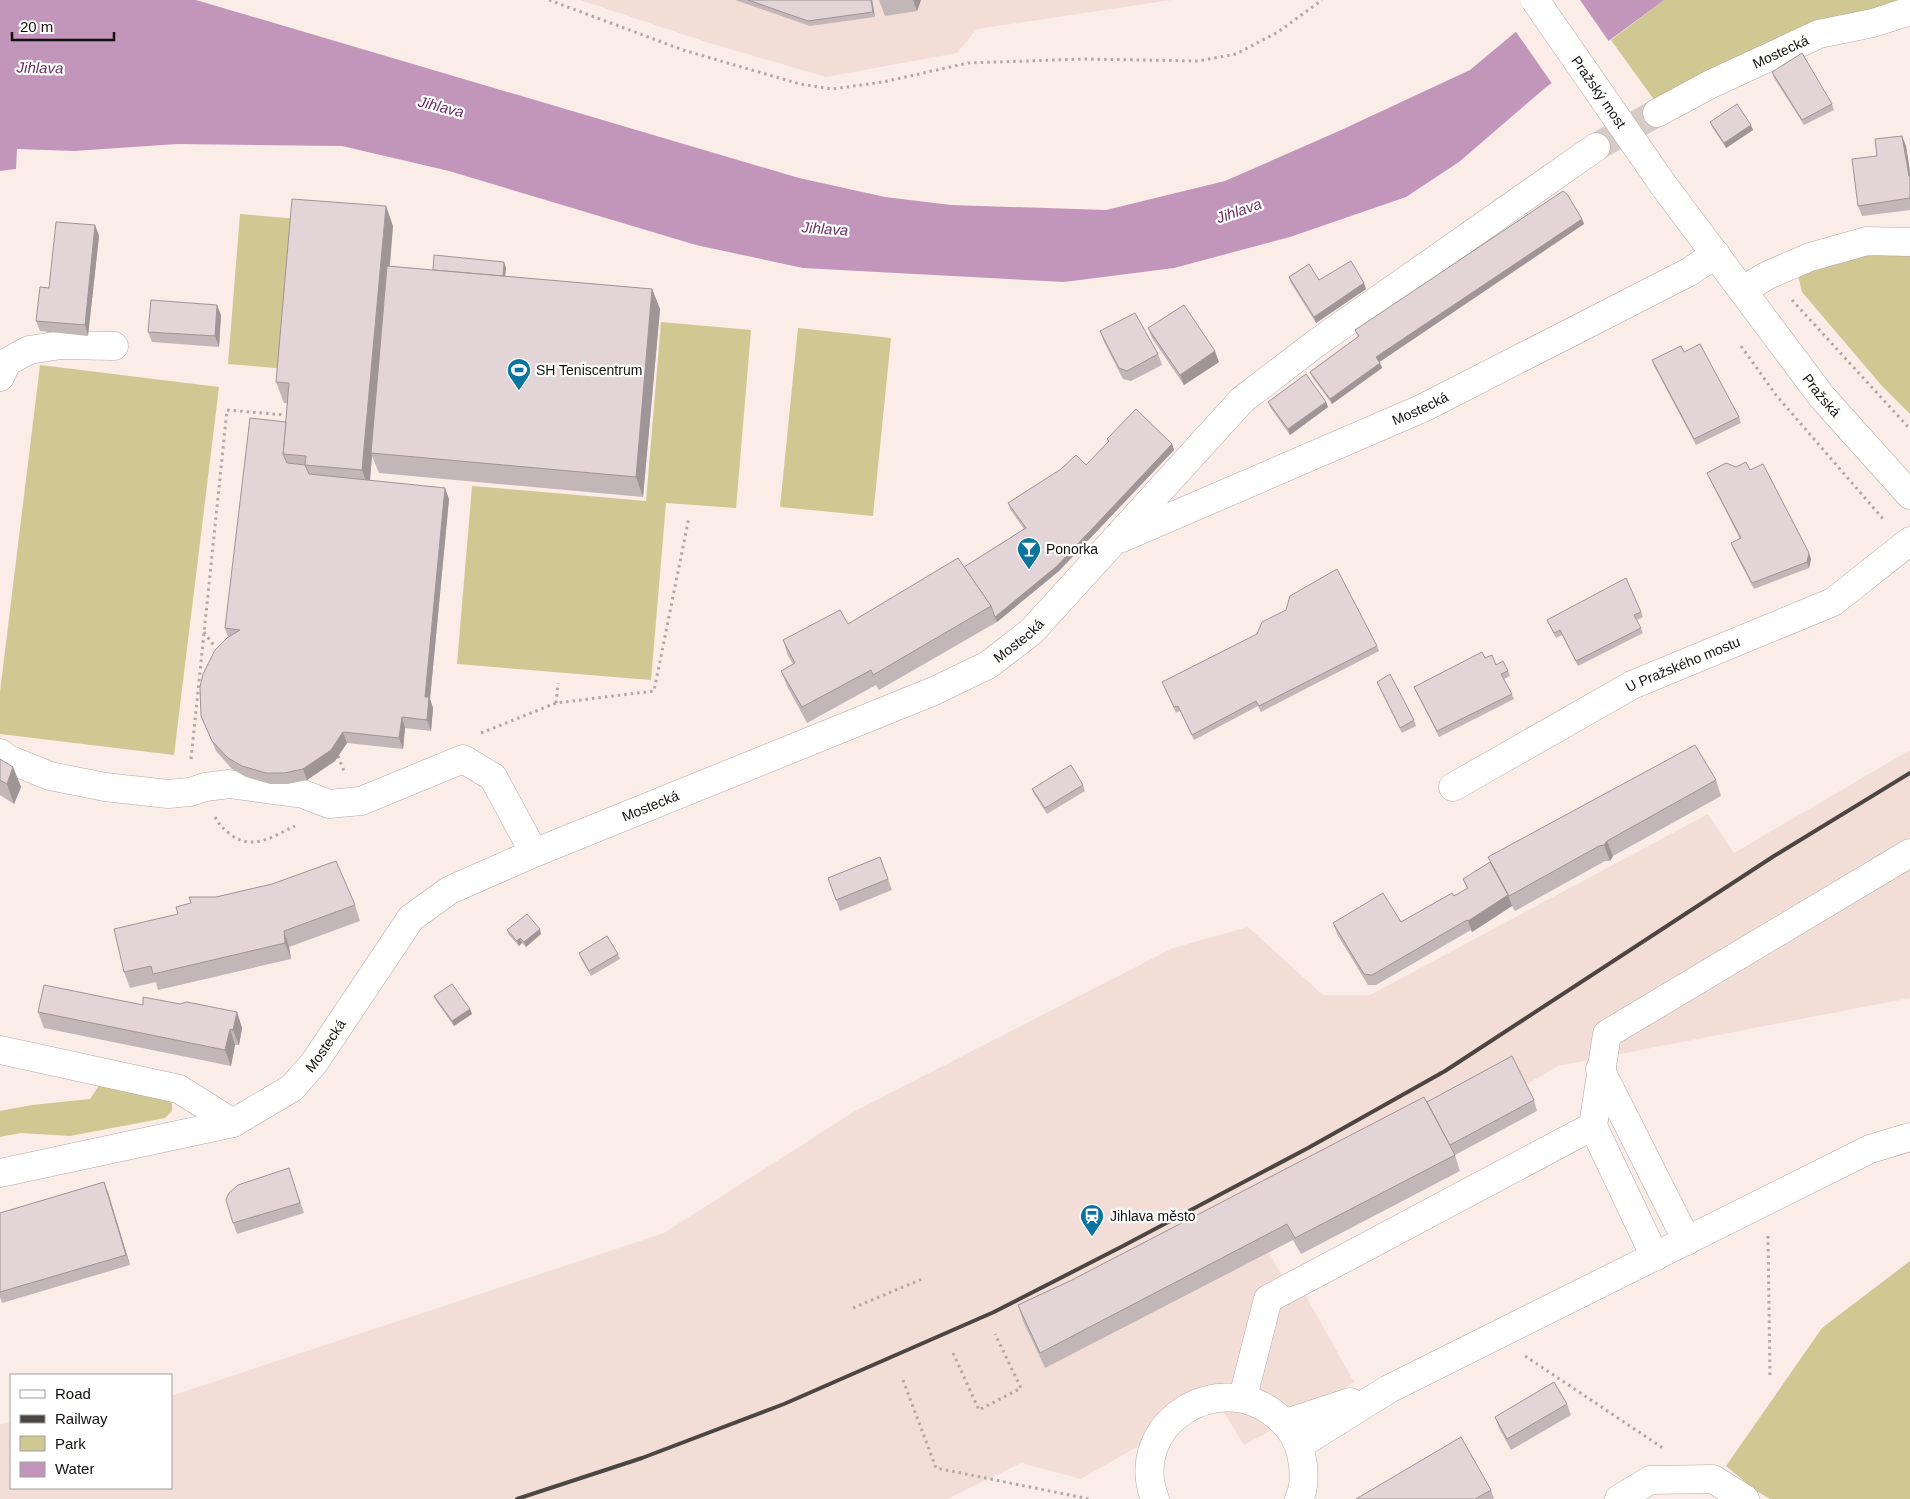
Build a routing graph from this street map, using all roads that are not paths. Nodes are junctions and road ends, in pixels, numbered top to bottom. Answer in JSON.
{"nodes":[{"id":1,"x":1535,"y":0,"type":"edge"},
{"id":2,"x":1910,"y":11,"type":"edge"},
{"id":3,"x":1657,"y":113,"type":"tunnel mouth"},
{"id":4,"x":1596,"y":147,"type":"tunnel mouth"},
{"id":5,"x":1664,"y":186,"type":"joint"},
{"id":6,"x":1910,"y":242,"type":"edge"},
{"id":7,"x":1716,"y":254,"type":"junction"},
{"id":8,"x":1743,"y":290,"type":"junction"},
{"id":9,"x":114,"y":346,"type":"dead end"},
{"id":10,"x":0,"y":377,"type":"edge"},
{"id":11,"x":1910,"y":495,"type":"edge"},
{"id":12,"x":1114,"y":541,"type":"junction"},
{"id":13,"x":1910,"y":541,"type":"edge"},
{"id":14,"x":0,"y":753,"type":"edge"},
{"id":15,"x":1453,"y":786,"type":"dead end"},
{"id":16,"x":534,"y":853,"type":"junction"},
{"id":17,"x":1910,"y":853,"type":"edge"},
{"id":18,"x":0,"y":1050,"type":"edge"},
{"id":19,"x":1600,"y":1069,"type":"junction"},
{"id":20,"x":233,"y":1123,"type":"junction"},
{"id":21,"x":1593,"y":1126,"type":"junction"},
{"id":22,"x":1910,"y":1138,"type":"edge"},
{"id":23,"x":0,"y":1173,"type":"edge"},
{"id":24,"x":1687,"y":1241,"type":"junction"},
{"id":25,"x":1654,"y":1257,"type":"junction"},
{"id":26,"x":1243,"y":1397,"type":"junction"},
{"id":27,"x":1293,"y":1434,"type":"junction"},
{"id":28,"x":1155,"y":1499,"type":"edge"},
{"id":29,"x":1299,"y":1499,"type":"edge"},
{"id":30,"x":1619,"y":1499,"type":"edge"},
{"id":31,"x":1745,"y":1499,"type":"edge"}],
"edges":[{"from":1,"to":5,"type":"street","name":"Pražský most","bridge":true},
{"from":2,"to":3,"type":"street","name":"Mostecká"},
{"from":4,"to":12,"type":"street","name":"Mostecká"},
{"from":5,"to":7,"type":"street","name":"Pražská"},
{"from":6,"to":8,"type":"street"},
{"from":7,"to":8,"type":"street","name":"Pražská"},
{"from":7,"to":12,"type":"street","name":"Mostecká"},
{"from":8,"to":11,"type":"street","name":"Pražská"},
{"from":9,"to":10,"type":"street"},
{"from":12,"to":16,"type":"street","name":"Mostecká"},
{"from":13,"to":15,"type":"street","name":"U Pražského mostu"},
{"from":14,"to":16,"type":"street"},
{"from":16,"to":20,"type":"street","name":"Mostecká"},
{"from":17,"to":19,"type":"street"},
{"from":18,"to":20,"type":"street"},
{"from":19,"to":21,"type":"street"},
{"from":19,"to":24,"type":"street"},
{"from":20,"to":23,"type":"street","name":"Mostecká"},
{"from":21,"to":25,"type":"street"},
{"from":21,"to":26,"type":"street"},
{"from":22,"to":24,"type":"street"},
{"from":24,"to":25,"type":"street"},
{"from":25,"to":27,"type":"street"},
{"from":26,"to":27,"type":"street"},
{"from":26,"to":28,"type":"street"},
{"from":27,"to":29,"type":"street"},
{"from":30,"to":31,"type":"street"}]}
